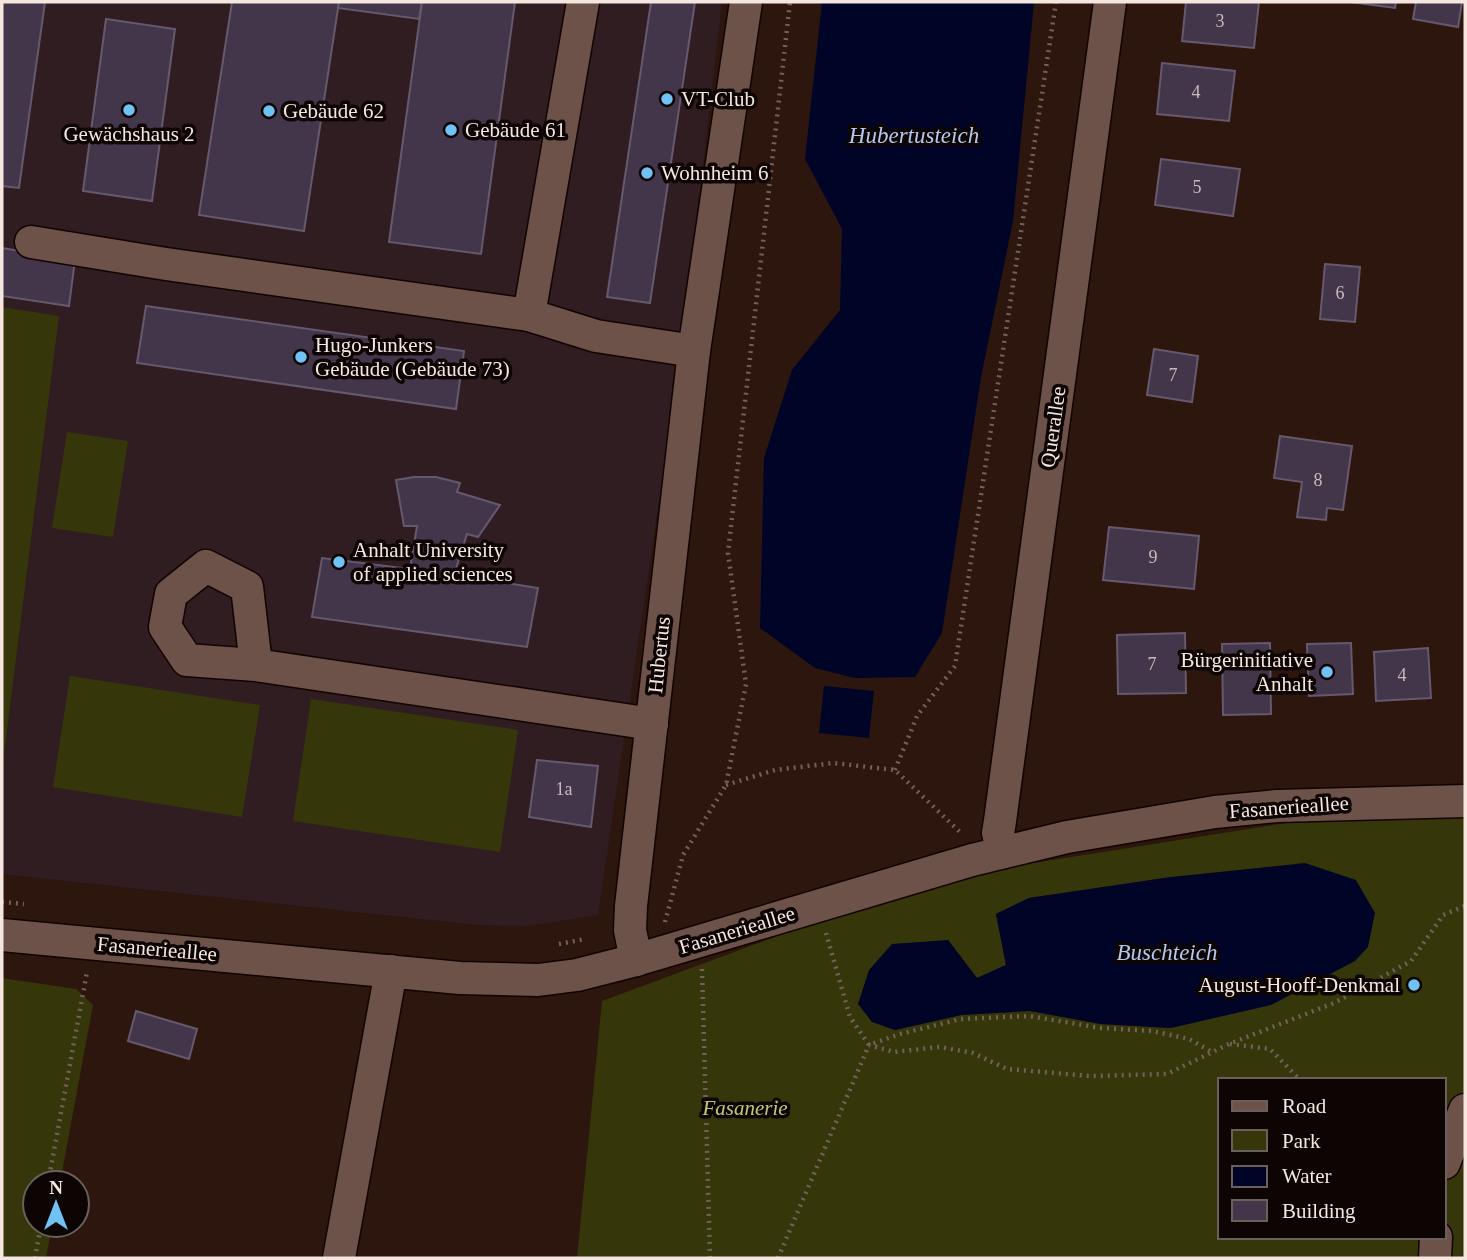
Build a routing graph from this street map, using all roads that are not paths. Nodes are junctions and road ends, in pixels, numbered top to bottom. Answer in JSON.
{"nodes":[{"id":1,"x":583,"y":2,"type":"edge"},
{"id":2,"x":746,"y":2,"type":"edge"},
{"id":3,"x":1110,"y":2,"type":"edge"},
{"id":4,"x":31,"y":242,"type":"dead end"},
{"id":5,"x":529,"y":315,"type":"junction"},
{"id":6,"x":694,"y":351,"type":"junction"},
{"id":7,"x":256,"y":665,"type":"dead end"},
{"id":8,"x":652,"y":724,"type":"junction"},
{"id":9,"x":1465,"y":801,"type":"edge"},
{"id":10,"x":1003,"y":852,"type":"junction"},
{"id":11,"x":2,"y":935,"type":"edge"},
{"id":12,"x":649,"y":941,"type":"junction"},
{"id":13,"x":391,"y":971,"type":"junction"},
{"id":14,"x":1465,"y":1110,"type":"edge"},
{"id":15,"x":1446,"y":1158,"type":"edge"},
{"id":16,"x":1436,"y":1239,"type":"edge"},
{"id":17,"x":339,"y":1258,"type":"edge"},
{"id":18,"x":1435,"y":1258,"type":"edge"}],
"edges":[{"from":1,"to":5,"type":"street"},
{"from":2,"to":6,"type":"street","name":"Hubertus"},
{"from":3,"to":10,"type":"street","name":"Querallee"},
{"from":4,"to":5,"type":"street"},
{"from":5,"to":6,"type":"street"},
{"from":6,"to":8,"type":"street","name":"Hubertus"},
{"from":7,"to":8,"type":"street"},
{"from":8,"to":12,"type":"street","name":"Hubertus"},
{"from":9,"to":10,"type":"street","name":"Fasanerieallee"},
{"from":10,"to":12,"type":"street","name":"Fasanerieallee"},
{"from":11,"to":13,"type":"street","name":"Fasanerieallee"},
{"from":12,"to":13,"type":"street","name":"Fasanerieallee"},
{"from":13,"to":17,"type":"street"},
{"from":14,"to":15,"type":"street"},
{"from":16,"to":18,"type":"street"}]}
